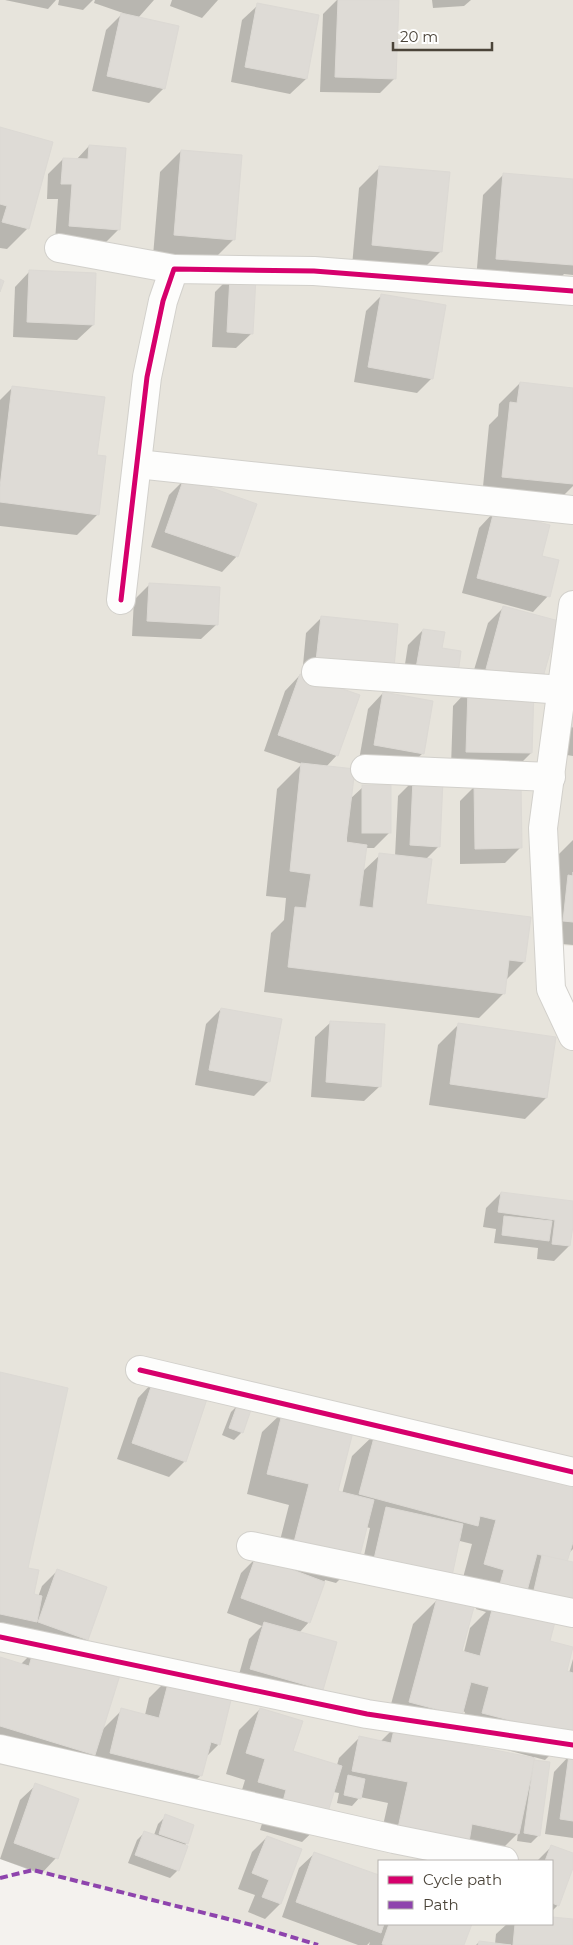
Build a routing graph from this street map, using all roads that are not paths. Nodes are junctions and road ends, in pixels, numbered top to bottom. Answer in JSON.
{"nodes":[{"id":1,"x":59,"y":248,"type":"dead end"},
{"id":2,"x":174,"y":268,"type":"junction"},
{"id":3,"x":573,"y":291,"type":"edge"},
{"id":4,"x":137,"y":464,"type":"junction"},
{"id":5,"x":573,"y":510,"type":"edge"},
{"id":6,"x":121,"y":600,"type":"dead end"},
{"id":7,"x":573,"y":605,"type":"edge"},
{"id":8,"x":316,"y":672,"type":"dead end"},
{"id":9,"x":563,"y":690,"type":"junction"},
{"id":10,"x":564,"y":751,"type":"edge"},
{"id":11,"x":365,"y":769,"type":"dead end"},
{"id":12,"x":551,"y":777,"type":"junction"},
{"id":13,"x":573,"y":1036,"type":"edge"},
{"id":14,"x":140,"y":1370,"type":"dead end"},
{"id":15,"x":573,"y":1472,"type":"edge"},
{"id":16,"x":251,"y":1546,"type":"dead end"},
{"id":17,"x":573,"y":1613,"type":"edge"},
{"id":18,"x":0,"y":1637,"type":"edge"},
{"id":19,"x":573,"y":1744,"type":"edge"},
{"id":20,"x":0,"y":1749,"type":"edge"},
{"id":21,"x":499,"y":1860,"type":"edge"}],
"edges":[{"from":1,"to":2,"type":"street"},
{"from":2,"to":3,"type":"street"},
{"from":2,"to":4,"type":"street"},
{"from":4,"to":5,"type":"street"},
{"from":4,"to":6,"type":"street"},
{"from":7,"to":9,"type":"street"},
{"from":8,"to":9,"type":"street"},
{"from":9,"to":10,"type":"street"},
{"from":10,"to":12,"type":"street"},
{"from":11,"to":12,"type":"street"},
{"from":12,"to":13,"type":"street"},
{"from":14,"to":15,"type":"street"},
{"from":16,"to":17,"type":"street"},
{"from":18,"to":19,"type":"street"},
{"from":20,"to":21,"type":"street"}]}
